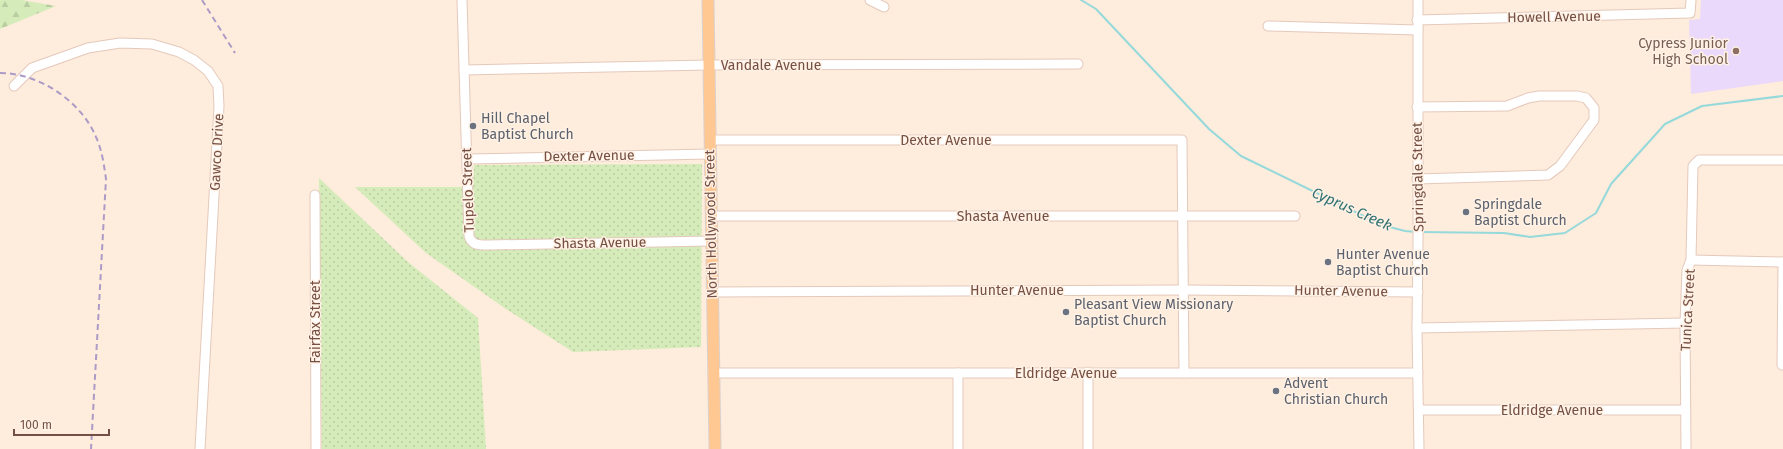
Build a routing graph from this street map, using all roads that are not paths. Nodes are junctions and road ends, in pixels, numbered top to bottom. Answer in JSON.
{"nodes":[{"id":1,"x":462,"y":0,"type":"edge"},
{"id":2,"x":708,"y":0,"type":"edge"},
{"id":3,"x":870,"y":0,"type":"edge"},
{"id":4,"x":1418,"y":0,"type":"edge"},
{"id":5,"x":1691,"y":0,"type":"edge"},
{"id":6,"x":884,"y":7,"type":"dead end"},
{"id":7,"x":1417,"y":20,"type":"junction"},
{"id":8,"x":1268,"y":26,"type":"dead end"},
{"id":9,"x":1418,"y":30,"type":"junction"},
{"id":10,"x":1078,"y":64,"type":"dead end"},
{"id":11,"x":709,"y":65,"type":"junction"},
{"id":12,"x":464,"y":70,"type":"junction"},
{"id":13,"x":14,"y":86,"type":"dead end"},
{"id":14,"x":1417,"y":107,"type":"junction"},
{"id":15,"x":710,"y":140,"type":"junction"},
{"id":16,"x":710,"y":154,"type":"junction"},
{"id":17,"x":468,"y":159,"type":"junction"},
{"id":18,"x":1783,"y":160,"type":"edge"},
{"id":19,"x":1418,"y":179,"type":"junction"},
{"id":20,"x":315,"y":195,"type":"dead end"},
{"id":21,"x":711,"y":216,"type":"junction"},
{"id":22,"x":1184,"y":216,"type":"junction"},
{"id":23,"x":1295,"y":216,"type":"dead end"},
{"id":24,"x":712,"y":241,"type":"junction"},
{"id":25,"x":489,"y":245,"type":"joint"},
{"id":26,"x":1691,"y":260,"type":"junction"},
{"id":27,"x":1783,"y":262,"type":"edge"},
{"id":28,"x":1184,"y":290,"type":"junction"},
{"id":29,"x":712,"y":292,"type":"junction"},
{"id":30,"x":1418,"y":292,"type":"junction"},
{"id":31,"x":1685,"y":323,"type":"junction"},
{"id":32,"x":1417,"y":328,"type":"junction"},
{"id":33,"x":1782,"y":365,"type":"edge"},
{"id":34,"x":1088,"y":372,"type":"junction"},
{"id":35,"x":714,"y":373,"type":"junction"},
{"id":36,"x":958,"y":373,"type":"junction"},
{"id":37,"x":1184,"y":373,"type":"junction"},
{"id":38,"x":1418,"y":373,"type":"junction"},
{"id":39,"x":1419,"y":410,"type":"junction"},
{"id":40,"x":1685,"y":410,"type":"junction"},
{"id":41,"x":200,"y":449,"type":"edge"},
{"id":42,"x":316,"y":449,"type":"edge"},
{"id":43,"x":714,"y":449,"type":"edge"},
{"id":44,"x":958,"y":449,"type":"edge"},
{"id":45,"x":1088,"y":449,"type":"edge"},
{"id":46,"x":1419,"y":449,"type":"edge"},
{"id":47,"x":1686,"y":449,"type":"edge"}],
"edges":[{"from":1,"to":12,"type":"street","name":"Tupelo Street"},
{"from":2,"to":11,"type":"main road","name":"North Hollywood Street"},
{"from":3,"to":6,"type":"street"},
{"from":4,"to":7,"type":"street","name":"Springdale Street"},
{"from":5,"to":7,"type":"street","name":"Howell Avenue"},
{"from":7,"to":9,"type":"street","name":"Springdale Street"},
{"from":8,"to":9,"type":"street"},
{"from":9,"to":14,"type":"street","name":"Springdale Street"},
{"from":10,"to":11,"type":"street","name":"Vandale Avenue"},
{"from":11,"to":12,"type":"street","name":"Vandale Avenue"},
{"from":11,"to":15,"type":"main road","name":"North Hollywood Street"},
{"from":12,"to":17,"type":"street","name":"Tupelo Street"},
{"from":13,"to":41,"type":"street","name":"Gawco Drive"},
{"from":14,"to":19,"type":"street","name":"Springdale Street"},
{"from":14,"to":19,"type":"street"},
{"from":15,"to":16,"type":"main road","name":"North Hollywood Street"},
{"from":15,"to":22,"type":"street","name":"Dexter Avenue"},
{"from":16,"to":17,"type":"street","name":"Dexter Avenue"},
{"from":16,"to":21,"type":"main road","name":"North Hollywood Street"},
{"from":17,"to":25,"type":"street","name":"Tupelo Street"},
{"from":18,"to":26,"type":"street","name":"Tunica Street"},
{"from":19,"to":30,"type":"street","name":"Springdale Street"},
{"from":20,"to":42,"type":"street","name":"Fairfax Street"},
{"from":21,"to":22,"type":"street","name":"Shasta Avenue"},
{"from":21,"to":24,"type":"main road","name":"North Hollywood Street"},
{"from":22,"to":23,"type":"street","name":"Shasta Avenue"},
{"from":22,"to":28,"type":"street"},
{"from":24,"to":25,"type":"street","name":"Shasta Avenue"},
{"from":24,"to":29,"type":"main road","name":"North Hollywood Street"},
{"from":26,"to":27,"type":"street"},
{"from":26,"to":31,"type":"street","name":"Tunica Street"},
{"from":27,"to":33,"type":"street"},
{"from":28,"to":29,"type":"street","name":"Hunter Avenue"},
{"from":28,"to":30,"type":"street","name":"Hunter Avenue"},
{"from":28,"to":37,"type":"street"},
{"from":29,"to":35,"type":"main road","name":"North Hollywood Street"},
{"from":30,"to":32,"type":"street","name":"Springdale Street"},
{"from":31,"to":32,"type":"street"},
{"from":31,"to":40,"type":"street","name":"Tunica Street"},
{"from":32,"to":38,"type":"street","name":"Springdale Street"},
{"from":34,"to":36,"type":"street","name":"Eldridge Avenue"},
{"from":34,"to":37,"type":"street","name":"Eldridge Avenue"},
{"from":34,"to":45,"type":"street"},
{"from":35,"to":36,"type":"street","name":"Eldridge Avenue"},
{"from":35,"to":43,"type":"main road","name":"North Hollywood Street"},
{"from":36,"to":44,"type":"street"},
{"from":37,"to":38,"type":"street","name":"Eldridge Avenue"},
{"from":38,"to":39,"type":"street","name":"Springdale Street"},
{"from":39,"to":40,"type":"street","name":"Eldridge Avenue"},
{"from":39,"to":46,"type":"street","name":"Springdale Street"},
{"from":40,"to":47,"type":"street","name":"Tunica Street"}]}
